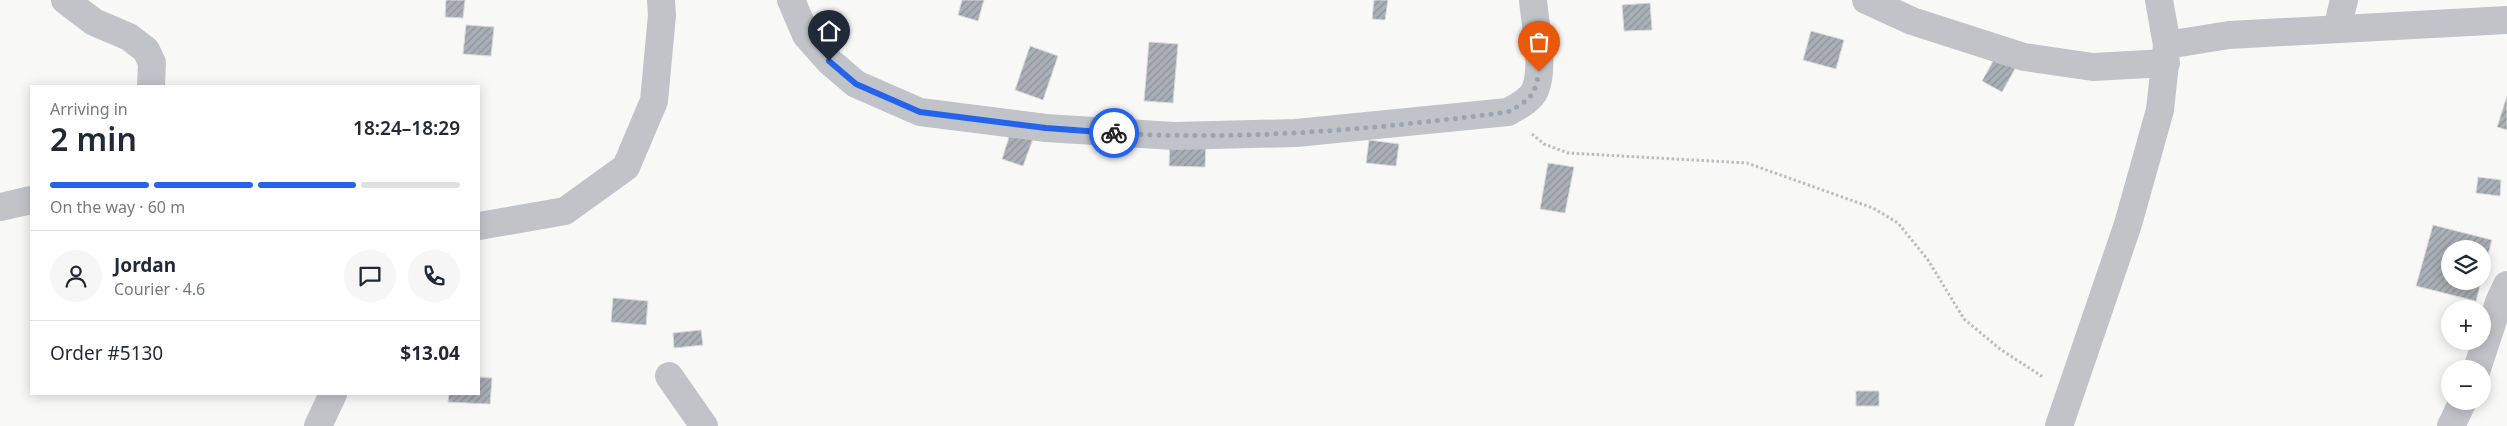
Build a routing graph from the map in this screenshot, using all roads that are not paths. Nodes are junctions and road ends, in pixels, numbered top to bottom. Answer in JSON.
{"nodes":[{"id":1,"x":65,"y":0,"type":"edge"},
{"id":2,"x":661,"y":0,"type":"edge"},
{"id":3,"x":791,"y":0,"type":"edge"},
{"id":4,"x":1533,"y":0,"type":"edge"},
{"id":5,"x":1866,"y":0,"type":"edge"},
{"id":6,"x":2159,"y":0,"type":"edge"},
{"id":7,"x":2344,"y":0,"type":"edge"},
{"id":8,"x":2507,"y":20,"type":"edge"},
{"id":9,"x":2337,"y":29,"type":"junction"},
{"id":10,"x":2167,"y":54,"type":"junction"},
{"id":11,"x":151,"y":85,"type":"edge"},
{"id":12,"x":30,"y":200,"type":"edge"},
{"id":13,"x":0,"y":207,"type":"edge"},
{"id":14,"x":480,"y":226,"type":"edge"},
{"id":15,"x":2507,"y":285,"type":"edge"},
{"id":16,"x":2480,"y":360,"type":"edge"},
{"id":17,"x":669,"y":376,"type":"dead end"},
{"id":18,"x":332,"y":395,"type":"edge"},
{"id":19,"x":2458,"y":410,"type":"edge"},
{"id":20,"x":318,"y":426,"type":"edge"},
{"id":21,"x":704,"y":426,"type":"edge"},
{"id":22,"x":2059,"y":426,"type":"edge"},
{"id":23,"x":2451,"y":426,"type":"edge"}],
"edges":[{"from":1,"to":11,"type":"street"},
{"from":2,"to":14,"type":"street"},
{"from":3,"to":4,"type":"street"},
{"from":5,"to":10,"type":"street"},
{"from":6,"to":10,"type":"street"},
{"from":7,"to":9,"type":"street"},
{"from":8,"to":9,"type":"street"},
{"from":9,"to":10,"type":"street"},
{"from":10,"to":22,"type":"street"},
{"from":12,"to":13,"type":"street"},
{"from":15,"to":16,"type":"street"},
{"from":17,"to":21,"type":"street"},
{"from":18,"to":20,"type":"street"},
{"from":19,"to":23,"type":"street"}]}
